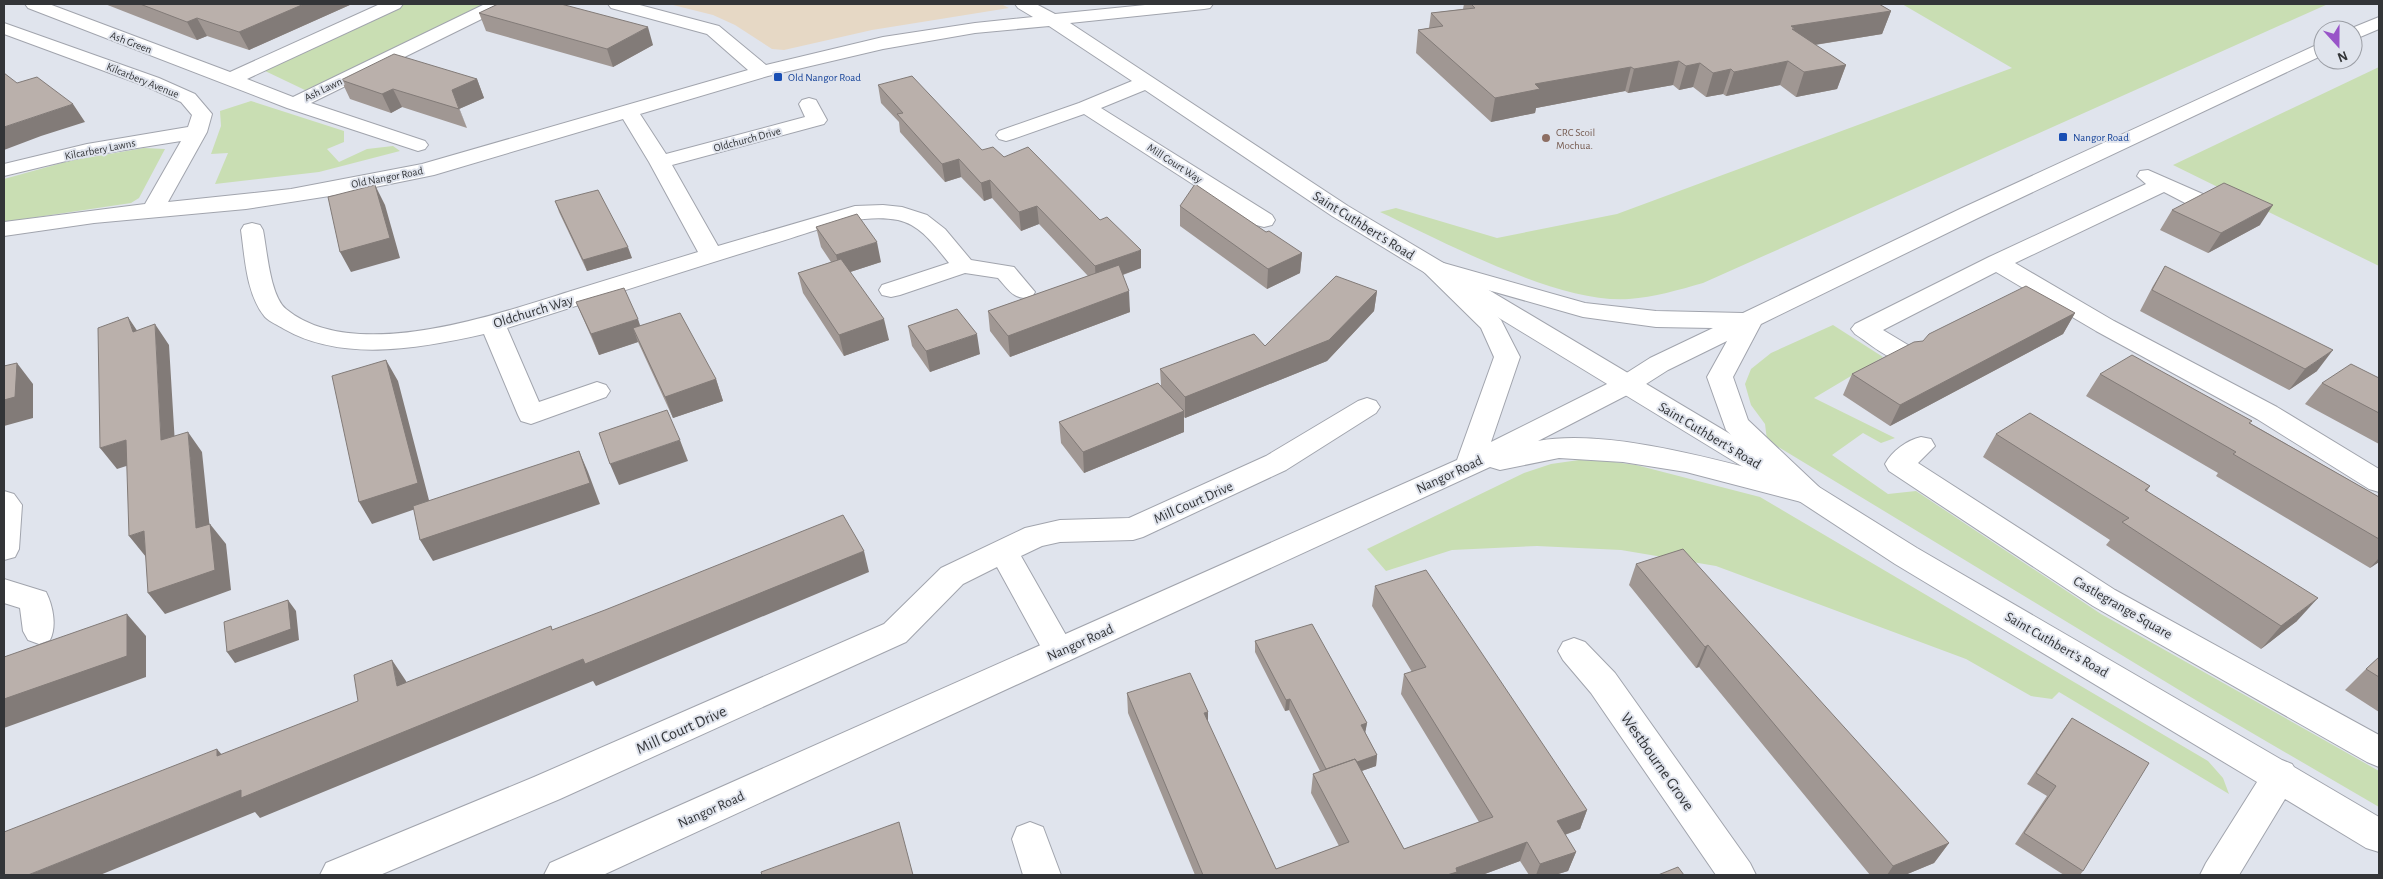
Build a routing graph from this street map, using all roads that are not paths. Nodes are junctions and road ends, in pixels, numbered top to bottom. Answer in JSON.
{"nodes":[{"id":1,"x":34,"y":4,"type":"edge"},
{"id":2,"x":394,"y":4,"type":"edge"},
{"id":3,"x":498,"y":4,"type":"edge"},
{"id":4,"x":617,"y":4,"type":"edge"},
{"id":5,"x":1024,"y":4,"type":"edge"},
{"id":6,"x":1204,"y":4,"type":"edge"},
{"id":7,"x":1050,"y":19,"type":"junction"},
{"id":8,"x":2379,"y":22,"type":"edge"},
{"id":9,"x":4,"y":28,"type":"edge"},
{"id":10,"x":2363,"y":29,"type":"edge"},
{"id":11,"x":2313,"y":53,"type":"edge"},
{"id":12,"x":762,"y":72,"type":"junction"},
{"id":13,"x":229,"y":80,"type":"junction"},
{"id":14,"x":1146,"y":82,"type":"junction"},
{"id":15,"x":294,"y":104,"type":"junction"},
{"id":16,"x":809,"y":104,"type":"dead end"},
{"id":17,"x":1086,"y":107,"type":"junction"},
{"id":18,"x":629,"y":112,"type":"junction"},
{"id":19,"x":197,"y":132,"type":"junction"},
{"id":20,"x":1006,"y":135,"type":"dead end"},
{"id":21,"x":418,"y":145,"type":"dead end"},
{"id":22,"x":660,"y":162,"type":"junction"},
{"id":23,"x":4,"y":170,"type":"edge"},
{"id":24,"x":2197,"y":200,"type":"edge"},
{"id":25,"x":152,"y":210,"type":"junction"},
{"id":26,"x":1264,"y":220,"type":"dead end"},
{"id":27,"x":4,"y":229,"type":"edge"},
{"id":28,"x":252,"y":230,"type":"dead end"},
{"id":29,"x":711,"y":255,"type":"junction"},
{"id":30,"x":1998,"y":262,"type":"junction"},
{"id":31,"x":964,"y":266,"type":"junction"},
{"id":32,"x":1432,"y":267,"type":"junction"},
{"id":33,"x":892,"y":290,"type":"dead end"},
{"id":34,"x":1023,"y":292,"type":"dead end"},
{"id":35,"x":1750,"y":321,"type":"junction"},
{"id":36,"x":493,"y":324,"type":"junction"},
{"id":37,"x":1904,"y":354,"type":"edge"},
{"id":38,"x":1626,"y":385,"type":"junction"},
{"id":39,"x":597,"y":391,"type":"dead end"},
{"id":40,"x":1367,"y":407,"type":"dead end"},
{"id":41,"x":1921,"y":446,"type":"dead end"},
{"id":42,"x":1468,"y":466,"type":"junction"},
{"id":43,"x":2379,"y":482,"type":"edge"},
{"id":44,"x":1809,"y":494,"type":"junction"},
{"id":45,"x":4,"y":501,"type":"edge"},
{"id":46,"x":4,"y":549,"type":"edge"},
{"id":47,"x":1003,"y":551,"type":"junction"},
{"id":48,"x":4,"y":591,"type":"edge"},
{"id":49,"x":39,"y":631,"type":"dead end"},
{"id":50,"x":1058,"y":651,"type":"junction"},
{"id":51,"x":1574,"y":651,"type":"dead end"},
{"id":52,"x":2379,"y":752,"type":"edge"},
{"id":53,"x":2280,"y":775,"type":"junction"},
{"id":54,"x":2379,"y":836,"type":"edge"},
{"id":55,"x":1030,"y":838,"type":"dead end"},
{"id":56,"x":339,"y":875,"type":"edge"},
{"id":57,"x":562,"y":875,"type":"edge"},
{"id":58,"x":1042,"y":875,"type":"edge"},
{"id":59,"x":1737,"y":875,"type":"edge"},
{"id":60,"x":2219,"y":875,"type":"edge"}],
"edges":[{"from":1,"to":13,"type":"street","name":"Ash Green"},
{"from":2,"to":13,"type":"street"},
{"from":3,"to":15,"type":"street","name":"Ash Lawn"},
{"from":4,"to":12,"type":"street"},
{"from":5,"to":7,"type":"street","name":"Saint Cuthbert’s Road"},
{"from":6,"to":7,"type":"street","name":"Old Nangor Road"},
{"from":7,"to":12,"type":"street","name":"Old Nangor Road"},
{"from":7,"to":14,"type":"street","name":"Saint Cuthbert’s Road"},
{"from":8,"to":10,"type":"street"},
{"from":9,"to":19,"type":"street","name":"Kilcarbery Avenue"},
{"from":11,"to":35,"type":"street","name":"Nangor Road"},
{"from":12,"to":18,"type":"street","name":"Old Nangor Road"},
{"from":13,"to":15,"type":"street","name":"Ash Green"},
{"from":14,"to":17,"type":"street"},
{"from":14,"to":32,"type":"street","name":"Saint Cuthbert’s Road"},
{"from":15,"to":21,"type":"street","name":"Ash Lawn"},
{"from":16,"to":22,"type":"street","name":"Oldchurch Drive"},
{"from":17,"to":20,"type":"street"},
{"from":17,"to":26,"type":"street","name":"Mill Court Way"},
{"from":18,"to":22,"type":"street"},
{"from":18,"to":25,"type":"street","name":"Old Nangor Road"},
{"from":19,"to":23,"type":"street","name":"Kilcarbery Lawns"},
{"from":19,"to":25,"type":"street","name":"Kilcarbery Avenue"},
{"from":22,"to":29,"type":"street"},
{"from":24,"to":30,"type":"street"},
{"from":25,"to":27,"type":"street","name":"Old Nangor Road"},
{"from":28,"to":36,"type":"street","name":"Oldchurch Way"},
{"from":29,"to":31,"type":"street","name":"Oldchurch Way"},
{"from":29,"to":36,"type":"street","name":"Oldchurch Way"},
{"from":30,"to":37,"type":"street"},
{"from":30,"to":43,"type":"street"},
{"from":31,"to":33,"type":"street"},
{"from":31,"to":34,"type":"street"},
{"from":32,"to":35,"type":"street"},
{"from":32,"to":38,"type":"street","name":"Saint Cuthbert’s Road"},
{"from":32,"to":42,"type":"street"},
{"from":35,"to":38,"type":"street","name":"Nangor Road"},
{"from":35,"to":44,"type":"street"},
{"from":36,"to":39,"type":"street"},
{"from":38,"to":42,"type":"street","name":"Nangor Road"},
{"from":38,"to":44,"type":"street","name":"Saint Cuthbert’s Road"},
{"from":40,"to":47,"type":"street","name":"Mill Court Drive"},
{"from":41,"to":52,"type":"street","name":"Castlegrange Square"},
{"from":42,"to":44,"type":"street"},
{"from":42,"to":50,"type":"street","name":"Nangor Road"},
{"from":44,"to":53,"type":"street","name":"Saint Cuthbert’s Road"},
{"from":45,"to":46,"type":"street"},
{"from":47,"to":50,"type":"street"},
{"from":47,"to":56,"type":"street","name":"Mill Court Drive"},
{"from":48,"to":49,"type":"street"},
{"from":50,"to":57,"type":"street","name":"Nangor Road"},
{"from":51,"to":59,"type":"street","name":"Westbourne Grove"},
{"from":53,"to":54,"type":"street","name":"Saint Cuthbert’s Road"},
{"from":53,"to":60,"type":"street"},
{"from":55,"to":58,"type":"street"}]}
